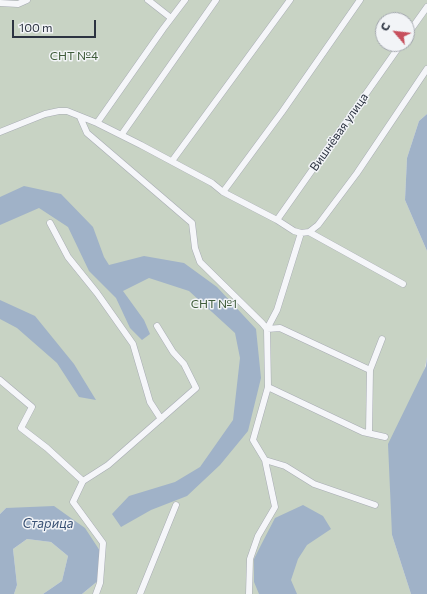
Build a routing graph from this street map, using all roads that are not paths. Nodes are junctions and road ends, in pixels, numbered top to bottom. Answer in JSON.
{"nodes":[{"id":1,"x":27,"y":0,"type":"edge"},
{"id":2,"x":148,"y":0,"type":"edge"},
{"id":3,"x":185,"y":0,"type":"edge"},
{"id":4,"x":216,"y":0,"type":"edge"},
{"id":5,"x":290,"y":0,"type":"edge"},
{"id":6,"x":360,"y":0,"type":"edge"},
{"id":7,"x":0,"y":3,"type":"edge"},
{"id":8,"x":427,"y":7,"type":"edge"},
{"id":9,"x":171,"y":18,"type":"junction"},
{"id":10,"x":415,"y":24,"type":"edge"},
{"id":11,"x":395,"y":52,"type":"edge"},
{"id":12,"x":427,"y":69,"type":"edge"},
{"id":13,"x":80,"y":116,"type":"junction"},
{"id":14,"x":97,"y":123,"type":"junction"},
{"id":15,"x":0,"y":132,"type":"edge"},
{"id":16,"x":122,"y":134,"type":"junction"},
{"id":17,"x":172,"y":161,"type":"junction"},
{"id":18,"x":223,"y":192,"type":"junction"},
{"id":19,"x":277,"y":220,"type":"junction"},
{"id":20,"x":50,"y":223,"type":"dead end"},
{"id":21,"x":309,"y":232,"type":"junction"},
{"id":22,"x":301,"y":233,"type":"junction"},
{"id":23,"x":403,"y":284,"type":"dead end"},
{"id":24,"x":158,"y":326,"type":"dead end"},
{"id":25,"x":267,"y":329,"type":"junction"},
{"id":26,"x":382,"y":339,"type":"dead end"},
{"id":27,"x":370,"y":370,"type":"junction"},
{"id":28,"x":0,"y":380,"type":"edge"},
{"id":29,"x":268,"y":387,"type":"junction"},
{"id":30,"x":161,"y":419,"type":"junction"},
{"id":31,"x":369,"y":433,"type":"junction"},
{"id":32,"x":385,"y":437,"type":"dead end"},
{"id":33,"x":265,"y":460,"type":"junction"},
{"id":34,"x":83,"y":481,"type":"junction"},
{"id":35,"x":176,"y":505,"type":"dead end"},
{"id":36,"x":375,"y":505,"type":"dead end"},
{"id":37,"x":96,"y":594,"type":"edge"},
{"id":38,"x":140,"y":594,"type":"edge"},
{"id":39,"x":249,"y":594,"type":"edge"}],
"edges":[{"from":1,"to":7,"type":"street"},
{"from":2,"to":9,"type":"street"},
{"from":3,"to":9,"type":"street"},
{"from":4,"to":16,"type":"street"},
{"from":5,"to":17,"type":"street"},
{"from":6,"to":18,"type":"street"},
{"from":8,"to":10,"type":"street"},
{"from":9,"to":14,"type":"street"},
{"from":11,"to":19,"type":"street","name":"Вишнёвая улица"},
{"from":12,"to":21,"type":"street"},
{"from":13,"to":14,"type":"street"},
{"from":13,"to":15,"type":"street"},
{"from":13,"to":25,"type":"street"},
{"from":14,"to":16,"type":"street"},
{"from":16,"to":17,"type":"street"},
{"from":17,"to":18,"type":"street"},
{"from":18,"to":19,"type":"street"},
{"from":19,"to":22,"type":"street"},
{"from":20,"to":30,"type":"street"},
{"from":21,"to":22,"type":"street"},
{"from":21,"to":23,"type":"street"},
{"from":22,"to":25,"type":"street"},
{"from":24,"to":30,"type":"street"},
{"from":25,"to":27,"type":"street"},
{"from":25,"to":29,"type":"street"},
{"from":26,"to":27,"type":"street"},
{"from":27,"to":31,"type":"street"},
{"from":28,"to":34,"type":"street"},
{"from":29,"to":31,"type":"street"},
{"from":29,"to":33,"type":"street"},
{"from":30,"to":34,"type":"street"},
{"from":31,"to":32,"type":"street"},
{"from":33,"to":36,"type":"street"},
{"from":33,"to":39,"type":"street"},
{"from":34,"to":37,"type":"street"},
{"from":35,"to":38,"type":"street"}]}
